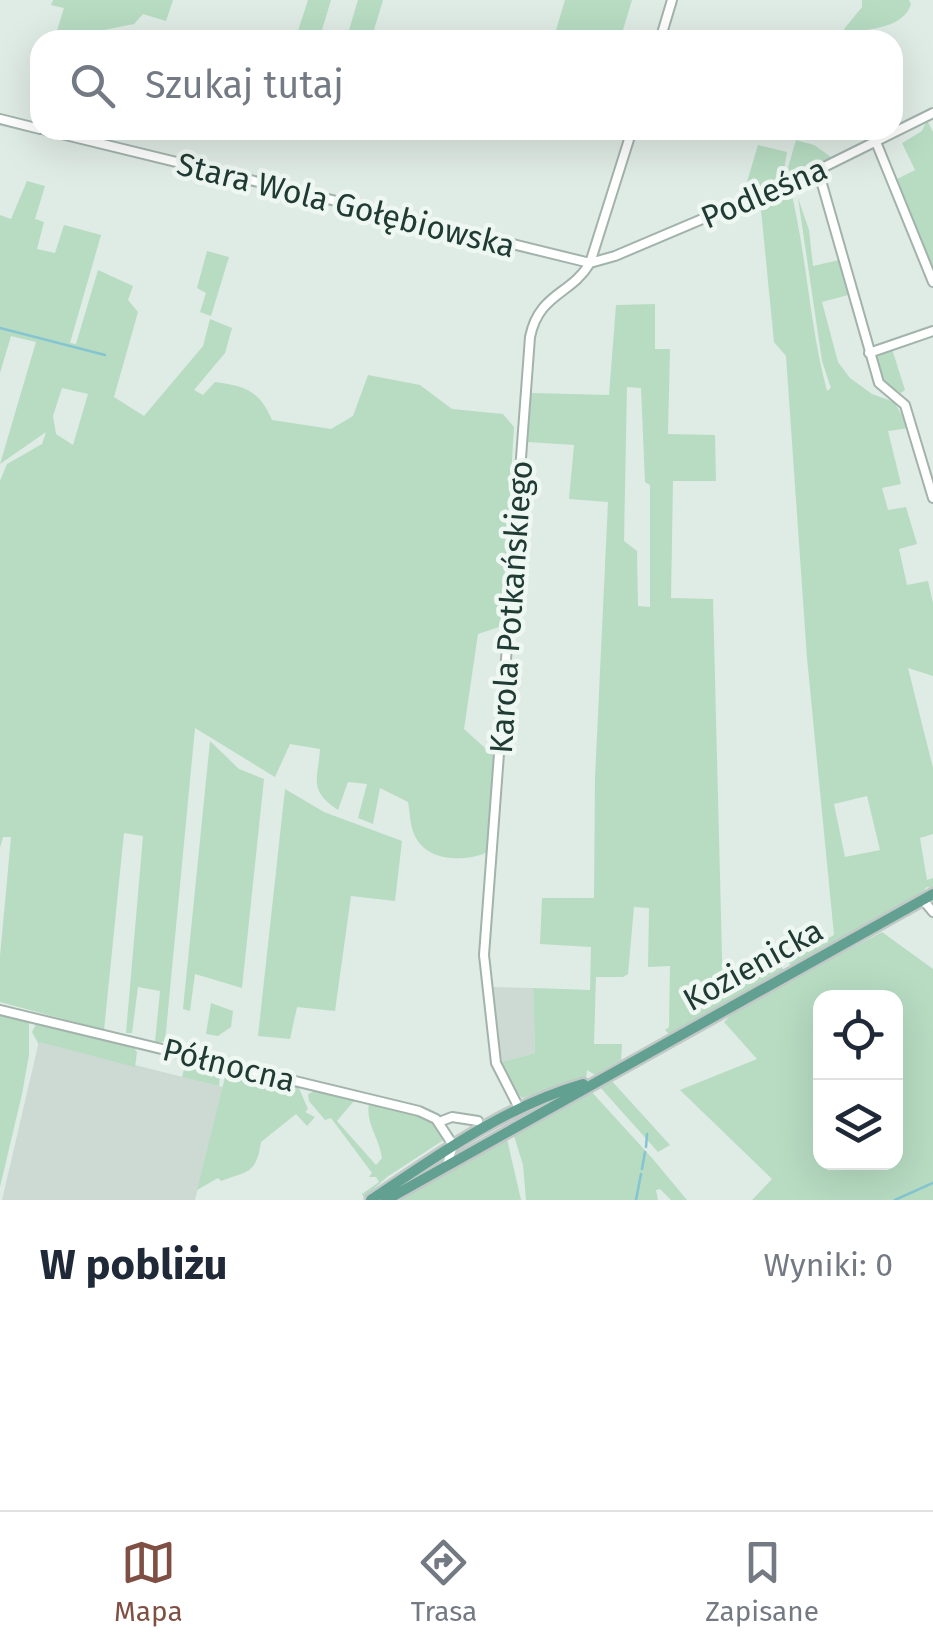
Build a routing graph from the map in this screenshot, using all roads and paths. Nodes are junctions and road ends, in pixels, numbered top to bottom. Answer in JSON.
{"nodes":[{"id":1,"x":672,"y":0,"type":"edge"},
{"id":2,"x":663,"y":30,"type":"edge"},
{"id":3,"x":933,"y":113,"type":"edge"},
{"id":4,"x":0,"y":119,"type":"edge"},
{"id":5,"x":30,"y":126,"type":"edge"},
{"id":6,"x":903,"y":128,"type":"edge"},
{"id":7,"x":87,"y":140,"type":"edge"},
{"id":8,"x":629,"y":140,"type":"edge"},
{"id":9,"x":880,"y":140,"type":"edge"},
{"id":10,"x":876,"y":142,"type":"junction"},
{"id":11,"x":818,"y":170,"type":"junction"},
{"id":12,"x":590,"y":263,"type":"junction"},
{"id":13,"x":933,"y":282,"type":"edge"},
{"id":14,"x":933,"y":331,"type":"edge"},
{"id":15,"x":869,"y":353,"type":"junction"},
{"id":16,"x":933,"y":498,"type":"edge"},
{"id":17,"x":928,"y":897,"type":"edge"},
{"id":18,"x":933,"y":912,"type":"edge"},
{"id":19,"x":0,"y":1010,"type":"edge"},
{"id":20,"x":518,"y":1116,"type":"junction"},
{"id":21,"x":478,"y":1121,"type":"dead end"},
{"id":22,"x":439,"y":1122,"type":"junction"},
{"id":23,"x":472,"y":1134,"type":"junction"},
{"id":24,"x":449,"y":1144,"type":"junction"},
{"id":25,"x":480,"y":1147,"type":"junction"},
{"id":26,"x":447,"y":1166,"type":"junction"},
{"id":27,"x":371,"y":1200,"type":"edge"},
{"id":28,"x":386,"y":1200,"type":"edge"}],
"edges":[{"from":1,"to":2,"type":"street"},
{"from":3,"to":6,"type":"street","name":"Podleśna"},
{"from":4,"to":5,"type":"street","name":"Stara Wola Gołębiowska"},
{"from":7,"to":12,"type":"street","name":"Stara Wola Gołębiowska"},
{"from":8,"to":12,"type":"street","name":"Karola Potkańskiego"},
{"from":9,"to":10,"type":"street","name":"Podleśna"},
{"from":10,"to":11,"type":"street","name":"Podleśna"},
{"from":10,"to":13,"type":"street"},
{"from":11,"to":12,"type":"street","name":"Podleśna"},
{"from":11,"to":15,"type":"street"},
{"from":12,"to":20,"type":"street","name":"Karola Potkańskiego"},
{"from":14,"to":15,"type":"street"},
{"from":15,"to":16,"type":"street"},
{"from":17,"to":18,"type":"street"},
{"from":17,"to":20,"type":"main road","name":"Kozienicka"},
{"from":19,"to":22,"type":"street","name":"Północna"},
{"from":20,"to":23,"type":"main road","name":"Kozienicka"},
{"from":20,"to":25,"type":"main road","name":"Kozienicka"},
{"from":21,"to":22,"type":"street"},
{"from":22,"to":24,"type":"street"},
{"from":23,"to":24,"type":"main road","name":"Kozienicka"},
{"from":23,"to":25,"type":"main road"},
{"from":24,"to":26,"type":"street"},
{"from":24,"to":27,"type":"main road","name":"Kozienicka"},
{"from":25,"to":26,"type":"main road","name":"Kozienicka"},
{"from":26,"to":28,"type":"main road","name":"Kozienicka"}]}
